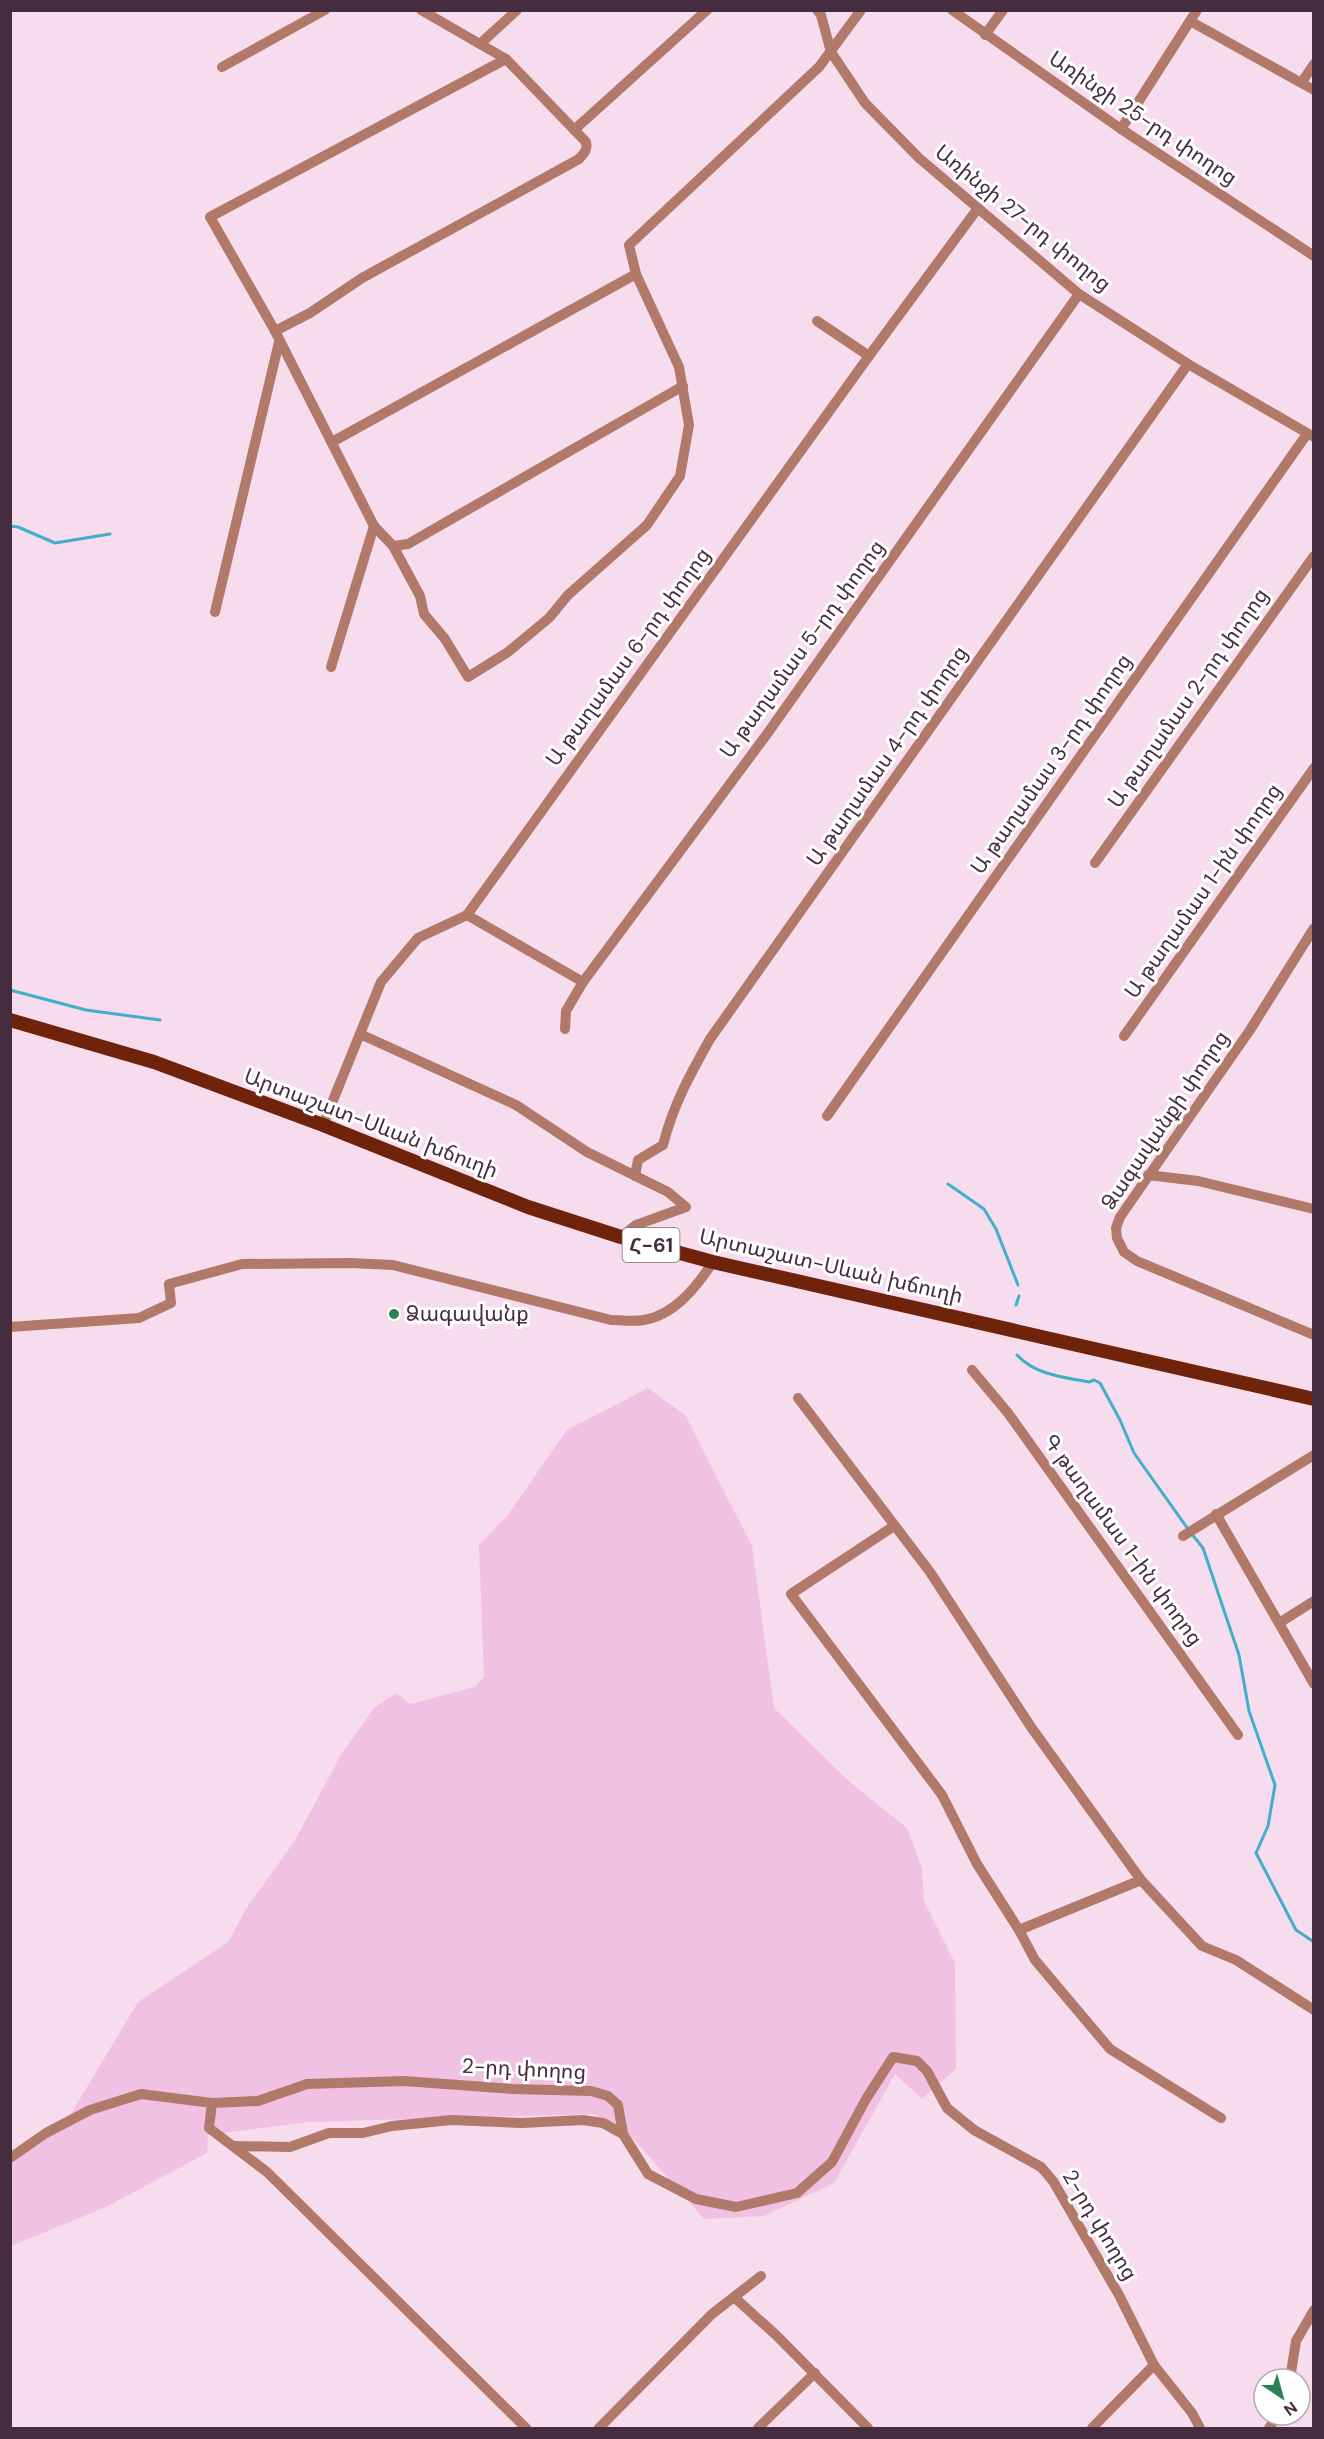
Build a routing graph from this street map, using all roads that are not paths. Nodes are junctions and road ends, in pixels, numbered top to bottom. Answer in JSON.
{"nodes":[{"id":1,"x":325,"y":10,"type":"edge"},
{"id":2,"x":421,"y":10,"type":"edge"},
{"id":3,"x":517,"y":10,"type":"edge"},
{"id":4,"x":707,"y":10,"type":"edge"},
{"id":5,"x":817,"y":10,"type":"edge"},
{"id":6,"x":861,"y":10,"type":"edge"},
{"id":7,"x":952,"y":10,"type":"edge"},
{"id":8,"x":1003,"y":10,"type":"edge"},
{"id":9,"x":1197,"y":10,"type":"edge"},
{"id":10,"x":1190,"y":21,"type":"junction"},
{"id":11,"x":985,"y":35,"type":"junction"},
{"id":12,"x":481,"y":43,"type":"junction"},
{"id":13,"x":831,"y":52,"type":"junction"},
{"id":14,"x":506,"y":59,"type":"junction"},
{"id":15,"x":1314,"y":64,"type":"edge"},
{"id":16,"x":222,"y":67,"type":"dead end"},
{"id":17,"x":1302,"y":82,"type":"junction"},
{"id":18,"x":1314,"y":90,"type":"edge"},
{"id":19,"x":1121,"y":129,"type":"junction"},
{"id":20,"x":574,"y":130,"type":"junction"},
{"id":21,"x":978,"y":208,"type":"junction"},
{"id":22,"x":1314,"y":256,"type":"edge"},
{"id":23,"x":636,"y":274,"type":"junction"},
{"id":24,"x":1079,"y":294,"type":"junction"},
{"id":25,"x":817,"y":321,"type":"dead end"},
{"id":26,"x":277,"y":337,"type":"junction"},
{"id":27,"x":868,"y":356,"type":"junction"},
{"id":28,"x":1188,"y":364,"type":"junction"},
{"id":29,"x":682,"y":386,"type":"junction"},
{"id":30,"x":1310,"y":436,"type":"edge"},
{"id":31,"x":332,"y":442,"type":"junction"},
{"id":32,"x":374,"y":526,"type":"junction"},
{"id":33,"x":393,"y":546,"type":"junction"},
{"id":34,"x":1314,"y":556,"type":"edge"},
{"id":35,"x":215,"y":612,"type":"dead end"},
{"id":36,"x":331,"y":667,"type":"dead end"},
{"id":37,"x":1314,"y":768,"type":"edge"},
{"id":38,"x":1095,"y":863,"type":"dead end"},
{"id":39,"x":466,"y":915,"type":"junction"},
{"id":40,"x":1314,"y":928,"type":"edge"},
{"id":41,"x":583,"y":982,"type":"junction"},
{"id":42,"x":10,"y":1020,"type":"edge"},
{"id":43,"x":565,"y":1029,"type":"dead end"},
{"id":44,"x":360,"y":1034,"type":"junction"},
{"id":45,"x":1124,"y":1036,"type":"dead end"},
{"id":46,"x":827,"y":1116,"type":"dead end"},
{"id":47,"x":323,"y":1125,"type":"junction"},
{"id":48,"x":1148,"y":1175,"type":"junction"},
{"id":49,"x":635,"y":1176,"type":"junction"},
{"id":50,"x":1314,"y":1209,"type":"edge"},
{"id":51,"x":621,"y":1237,"type":"junction"},
{"id":52,"x":713,"y":1262,"type":"junction"},
{"id":53,"x":10,"y":1327,"type":"edge"},
{"id":54,"x":1314,"y":1335,"type":"edge"},
{"id":55,"x":972,"y":1370,"type":"dead end"},
{"id":56,"x":798,"y":1398,"type":"dead end"},
{"id":57,"x":1314,"y":1399,"type":"edge"},
{"id":58,"x":1314,"y":1455,"type":"edge"},
{"id":59,"x":1216,"y":1514,"type":"junction"},
{"id":60,"x":894,"y":1526,"type":"junction"},
{"id":61,"x":1183,"y":1536,"type":"dead end"},
{"id":62,"x":1314,"y":1602,"type":"edge"},
{"id":63,"x":1279,"y":1623,"type":"junction"},
{"id":64,"x":1314,"y":1684,"type":"edge"},
{"id":65,"x":1238,"y":1735,"type":"dead end"},
{"id":66,"x":1141,"y":1880,"type":"junction"},
{"id":67,"x":1019,"y":1930,"type":"junction"},
{"id":68,"x":1314,"y":2010,"type":"edge"},
{"id":69,"x":212,"y":2103,"type":"junction"},
{"id":70,"x":1221,"y":2118,"type":"dead end"},
{"id":71,"x":623,"y":2134,"type":"junction"},
{"id":72,"x":233,"y":2146,"type":"junction"},
{"id":73,"x":10,"y":2158,"type":"edge"},
{"id":74,"x":761,"y":2276,"type":"dead end"},
{"id":75,"x":734,"y":2297,"type":"junction"},
{"id":76,"x":1314,"y":2310,"type":"edge"},
{"id":77,"x":1154,"y":2365,"type":"junction"},
{"id":78,"x":1292,"y":2367,"type":"edge"},
{"id":79,"x":815,"y":2373,"type":"junction"},
{"id":80,"x":526,"y":2428,"type":"edge"},
{"id":81,"x":598,"y":2428,"type":"edge"},
{"id":82,"x":758,"y":2428,"type":"edge"},
{"id":83,"x":868,"y":2428,"type":"edge"},
{"id":84,"x":1092,"y":2428,"type":"edge"},
{"id":85,"x":1200,"y":2428,"type":"edge"}],
"edges":[{"from":1,"to":16,"type":"street"},
{"from":2,"to":12,"type":"street"},
{"from":3,"to":12,"type":"street"},
{"from":4,"to":20,"type":"street"},
{"from":5,"to":13,"type":"street","name":"Առինջի 27-րդ փողոց"},
{"from":6,"to":13,"type":"street"},
{"from":7,"to":11,"type":"street","name":"Առինջի 25-րդ փողոց"},
{"from":8,"to":11,"type":"street"},
{"from":9,"to":10,"type":"street"},
{"from":10,"to":17,"type":"street"},
{"from":10,"to":19,"type":"street"},
{"from":11,"to":19,"type":"street","name":"Առինջի 25-րդ փողոց"},
{"from":12,"to":14,"type":"street"},
{"from":13,"to":21,"type":"street","name":"Առինջի 27-րդ փողոց"},
{"from":13,"to":23,"type":"street"},
{"from":14,"to":20,"type":"street"},
{"from":14,"to":26,"type":"street"},
{"from":15,"to":17,"type":"street"},
{"from":17,"to":18,"type":"street"},
{"from":19,"to":22,"type":"street","name":"Առինջի 25-րդ փողոց"},
{"from":20,"to":26,"type":"street"},
{"from":21,"to":24,"type":"street","name":"Առինջի 27-րդ փողոց"},
{"from":21,"to":27,"type":"street","name":"Ա թաղամաս 6-րդ փողոց"},
{"from":23,"to":29,"type":"street"},
{"from":23,"to":31,"type":"street"},
{"from":24,"to":28,"type":"street","name":"Առինջի 27-րդ փողոց"},
{"from":24,"to":41,"type":"street","name":"Ա թաղամաս 5-րդ փողոց"},
{"from":25,"to":27,"type":"street"},
{"from":26,"to":31,"type":"street"},
{"from":26,"to":35,"type":"street"},
{"from":27,"to":39,"type":"street","name":"Ա թաղամաս 6-րդ փողոց"},
{"from":28,"to":30,"type":"street","name":"Առինջի 27-րդ փողոց"},
{"from":28,"to":49,"type":"street","name":"Ա թաղամաս 4-րդ փողոց"},
{"from":29,"to":33,"type":"street"},
{"from":29,"to":33,"type":"street"},
{"from":30,"to":46,"type":"street","name":"Ա թաղամաս 3-րդ փողոց"},
{"from":31,"to":32,"type":"street"},
{"from":32,"to":33,"type":"street"},
{"from":32,"to":36,"type":"street"},
{"from":34,"to":38,"type":"street","name":"Ա թաղամաս 2-րդ փողոց"},
{"from":37,"to":45,"type":"street","name":"Ա թաղամաս 1-ին փողոց"},
{"from":39,"to":41,"type":"street"},
{"from":39,"to":44,"type":"street","name":"Ա թաղամաս 6-րդ փողոց"},
{"from":40,"to":48,"type":"street","name":"Ձագավանքի փողոց"},
{"from":41,"to":43,"type":"street","name":"Ա թաղամաս 5-րդ փողոց"},
{"from":42,"to":47,"type":"main road","name":"Արտաշատ-Սևան խճուղի","number":"Հ-61"},
{"from":44,"to":47,"type":"street","name":"Ա թաղամաս 6-րդ փողոց"},
{"from":44,"to":49,"type":"street"},
{"from":47,"to":51,"type":"main road","name":"Արտաշատ-Սևան խճուղի","number":"Հ-61"},
{"from":48,"to":50,"type":"street"},
{"from":48,"to":54,"type":"street","name":"Ձագավանքի փողոց"},
{"from":49,"to":51,"type":"street"},
{"from":51,"to":52,"type":"main road","name":"Արտաշատ-Սևան խճուղի","number":"Հ-61"},
{"from":52,"to":53,"type":"street"},
{"from":52,"to":57,"type":"main road","name":"Արտաշատ-Սևան խճուղի","number":"Հ-61"},
{"from":55,"to":65,"type":"street","name":"Գ թաղամաս 1-ին փողոց"},
{"from":56,"to":60,"type":"street"},
{"from":58,"to":59,"type":"street"},
{"from":59,"to":61,"type":"street"},
{"from":59,"to":63,"type":"street"},
{"from":60,"to":66,"type":"street"},
{"from":60,"to":67,"type":"street"},
{"from":62,"to":63,"type":"street"},
{"from":63,"to":64,"type":"street"},
{"from":66,"to":67,"type":"street"},
{"from":66,"to":68,"type":"street"},
{"from":67,"to":70,"type":"street"},
{"from":69,"to":71,"type":"street","name":"2-րդ փողոց"},
{"from":69,"to":72,"type":"street"},
{"from":69,"to":73,"type":"street","name":"2-րդ փողոց"},
{"from":71,"to":72,"type":"street"},
{"from":71,"to":77,"type":"street","name":"2-րդ փողոց"},
{"from":72,"to":80,"type":"street"},
{"from":74,"to":75,"type":"street"},
{"from":75,"to":79,"type":"street"},
{"from":75,"to":81,"type":"street"},
{"from":76,"to":78,"type":"street"},
{"from":77,"to":84,"type":"street"},
{"from":77,"to":85,"type":"street","name":"2-րդ փողոց"},
{"from":79,"to":82,"type":"street"},
{"from":79,"to":83,"type":"street"}]}
